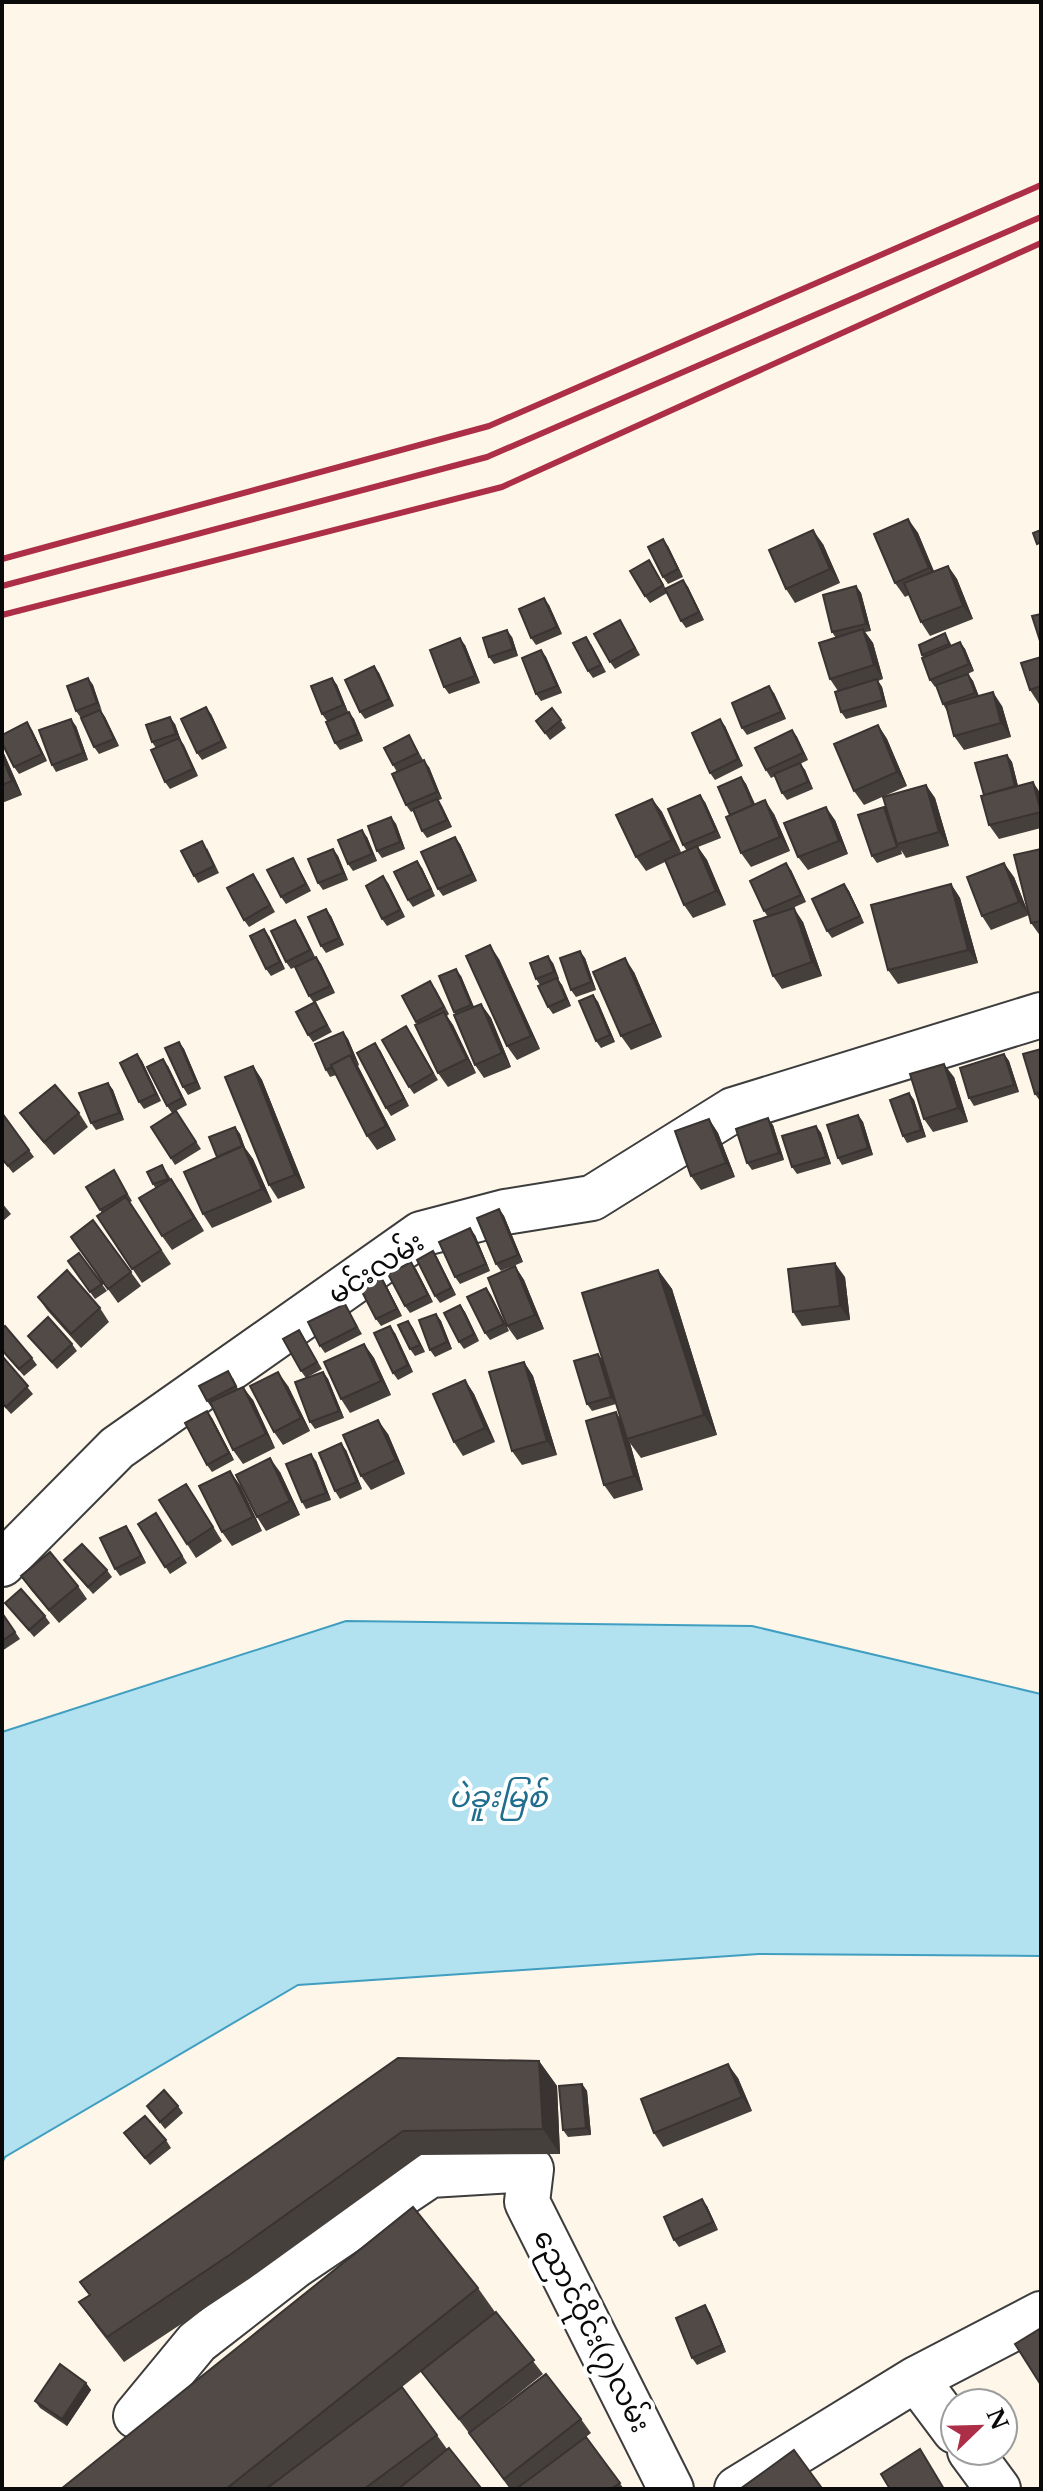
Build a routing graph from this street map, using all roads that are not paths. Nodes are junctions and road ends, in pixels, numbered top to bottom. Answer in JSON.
{"nodes":[{"id":1,"x":1041,"y":1015,"type":"edge"},
{"id":2,"x":2,"y":1564,"type":"edge"},
{"id":3,"x":1041,"y":2314,"type":"edge"},
{"id":4,"x":916,"y":2379,"type":"junction"},
{"id":5,"x":939,"y":2410,"type":"edge"},
{"id":6,"x":136,"y":2416,"type":"dead end"},
{"id":7,"x":982,"y":2467,"type":"edge"},
{"id":8,"x":671,"y":2489,"type":"edge"},
{"id":9,"x":737,"y":2489,"type":"edge"},
{"id":10,"x":998,"y":2489,"type":"edge"}],
"edges":[{"from":1,"to":2,"type":"street","name":"မင်းလမ်း"},
{"from":3,"to":4,"type":"street"},
{"from":4,"to":5,"type":"street"},
{"from":4,"to":9,"type":"street"},
{"from":6,"to":8,"type":"street","name":"ညောင်ဝိုင်း(၇)လမ်း"},
{"from":7,"to":10,"type":"street"}]}
